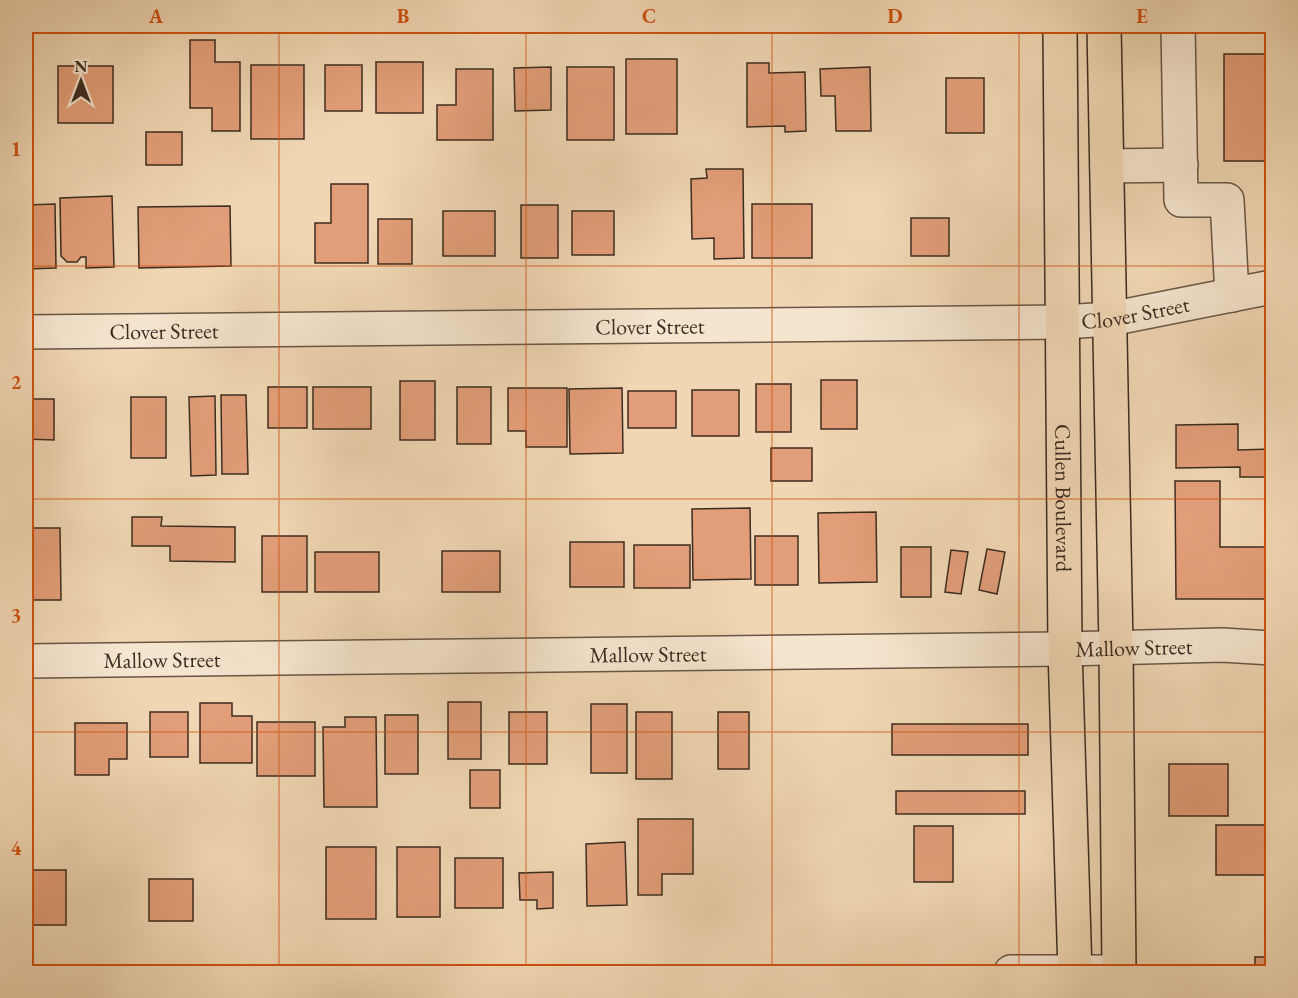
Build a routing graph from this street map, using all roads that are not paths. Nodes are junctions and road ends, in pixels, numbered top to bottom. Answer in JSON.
{"nodes":[{"id":1,"x":1060,"y":26,"type":"edge"},
{"id":2,"x":1104,"y":26,"type":"edge"},
{"id":3,"x":1178,"y":26,"type":"edge"},
{"id":4,"x":1181,"y":165,"type":"junction"},
{"id":5,"x":1107,"y":166,"type":"junction"},
{"id":6,"x":1272,"y":287,"type":"edge"},
{"id":7,"x":1232,"y":295,"type":"junction"},
{"id":8,"x":1110,"y":319,"type":"junction"},
{"id":9,"x":1063,"y":322,"type":"junction"},
{"id":10,"x":26,"y":332,"type":"edge"},
{"id":11,"x":1116,"y":647,"type":"junction"},
{"id":12,"x":1272,"y":648,"type":"edge"},
{"id":13,"x":1065,"y":650,"type":"junction"},
{"id":14,"x":26,"y":662,"type":"edge"},
{"id":15,"x":1011,"y":972,"type":"edge"},
{"id":16,"x":1075,"y":972,"type":"edge"},
{"id":17,"x":1119,"y":972,"type":"edge"}],
"edges":[{"from":1,"to":9,"type":"main road","name":"Cullen Boulevard"},
{"from":2,"to":5,"type":"main road"},
{"from":3,"to":4,"type":"street"},
{"from":4,"to":5,"type":"street"},
{"from":4,"to":7,"type":"street"},
{"from":5,"to":8,"type":"main road"},
{"from":6,"to":7,"type":"street","name":"Clover Street"},
{"from":7,"to":8,"type":"street","name":"Clover Street"},
{"from":8,"to":9,"type":"street","name":"Clover Street"},
{"from":8,"to":11,"type":"main road"},
{"from":9,"to":10,"type":"street","name":"Clover Street"},
{"from":9,"to":13,"type":"main road","name":"Cullen Boulevard"},
{"from":11,"to":12,"type":"street","name":"Mallow Street"},
{"from":11,"to":13,"type":"street","name":"Mallow Street"},
{"from":11,"to":17,"type":"main road"},
{"from":13,"to":14,"type":"street","name":"Mallow Street"},
{"from":13,"to":16,"type":"main road","name":"Cullen Boulevard"},
{"from":15,"to":16,"type":"street"},
{"from":16,"to":17,"type":"street"}]}
